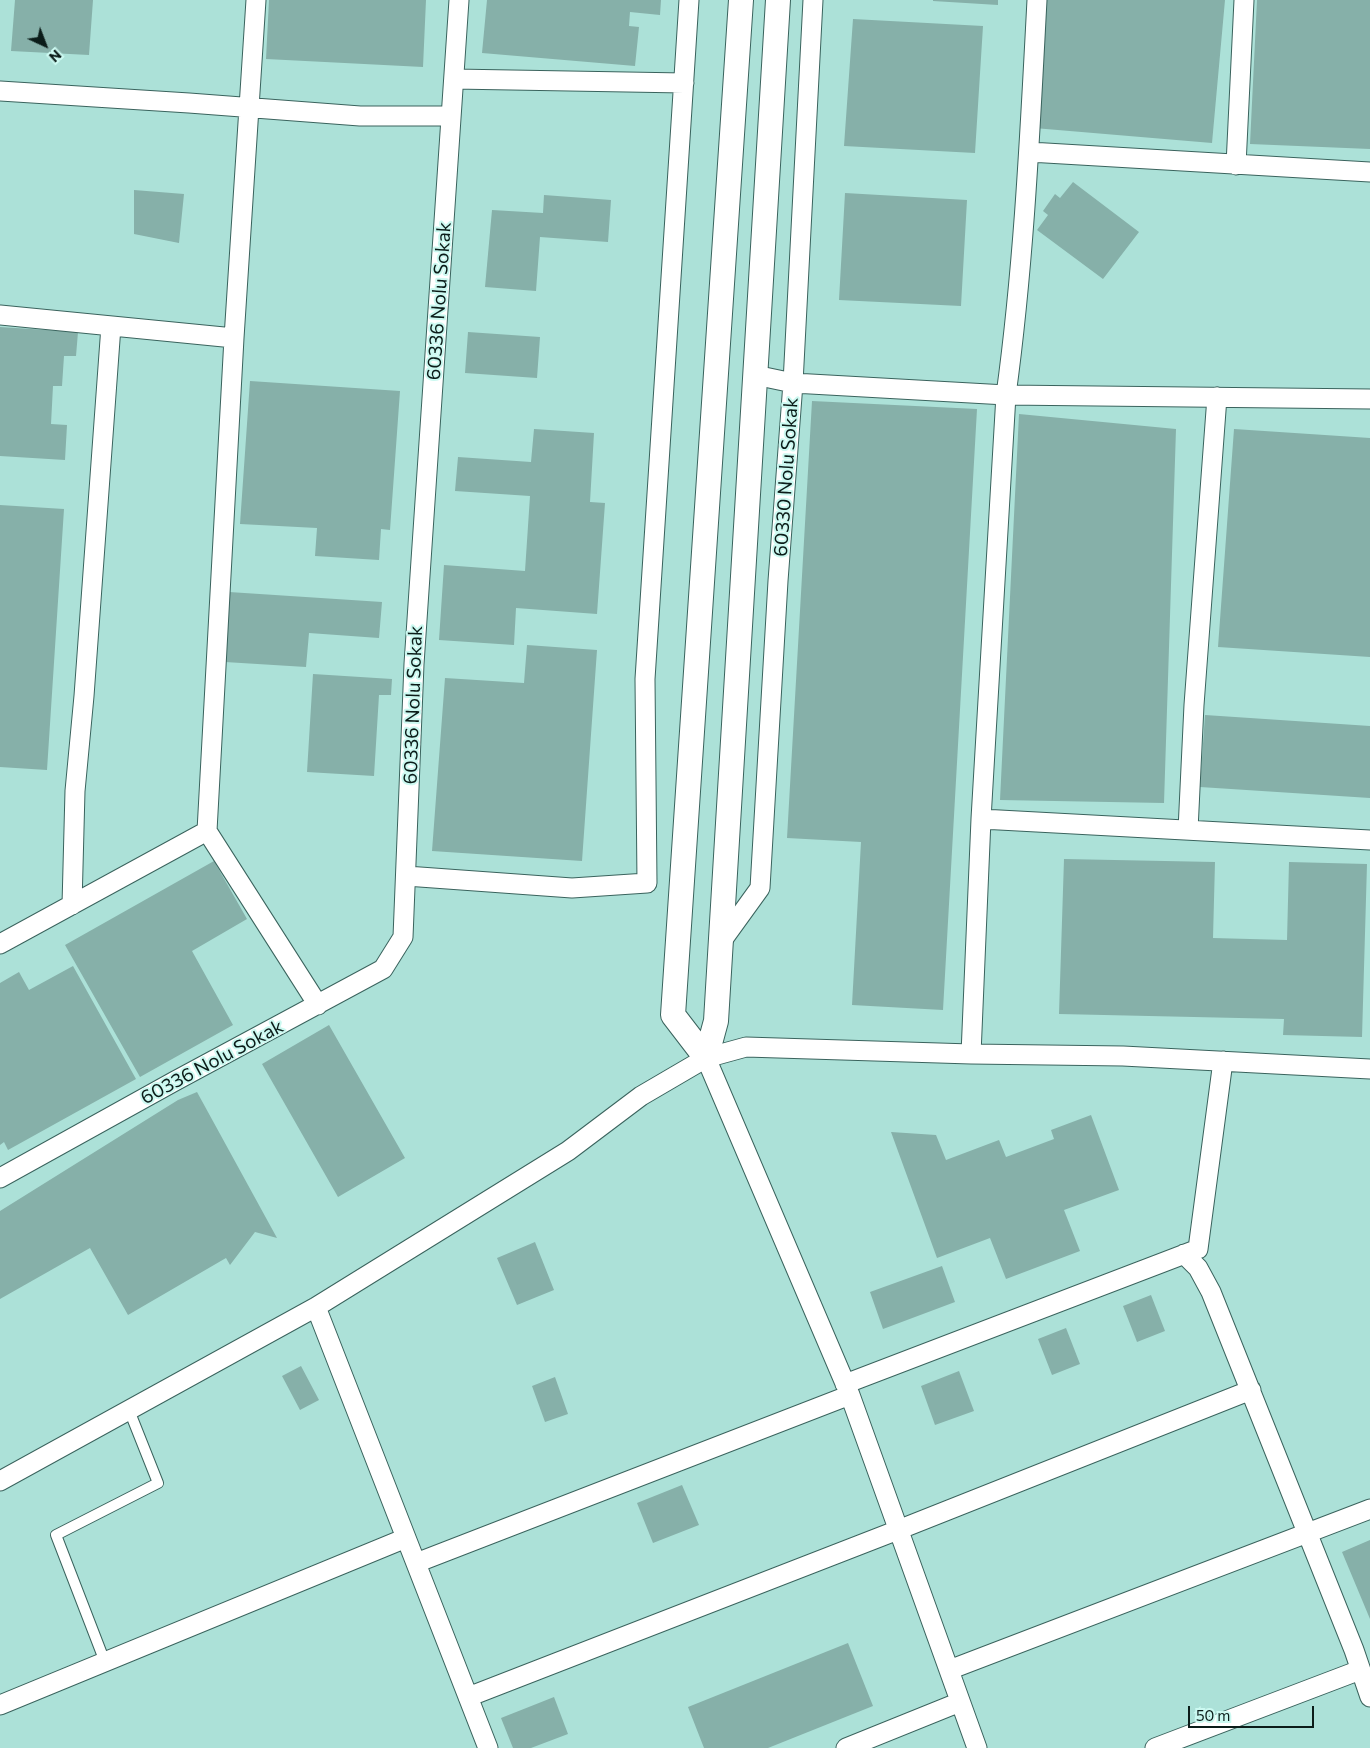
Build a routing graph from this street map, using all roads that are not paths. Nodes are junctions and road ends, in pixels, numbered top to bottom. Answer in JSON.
{"nodes":[{"id":1,"x":256,"y":0,"type":"edge"},
{"id":2,"x":459,"y":0,"type":"edge"},
{"id":3,"x":689,"y":0,"type":"edge"},
{"id":4,"x":741,"y":0,"type":"edge"},
{"id":5,"x":778,"y":0,"type":"edge"},
{"id":6,"x":812,"y":0,"type":"edge"},
{"id":7,"x":1037,"y":0,"type":"edge"},
{"id":8,"x":1244,"y":0,"type":"edge"},
{"id":9,"x":454,"y":79,"type":"junction"},
{"id":10,"x":684,"y":83,"type":"junction"},
{"id":11,"x":0,"y":91,"type":"edge"},
{"id":12,"x":249,"y":108,"type":"junction"},
{"id":13,"x":451,"y":116,"type":"junction"},
{"id":14,"x":1029,"y":152,"type":"junction"},
{"id":15,"x":1236,"y":165,"type":"junction"},
{"id":16,"x":1370,"y":172,"type":"edge"},
{"id":17,"x":0,"y":316,"type":"edge"},
{"id":18,"x":111,"y":326,"type":"junction"},
{"id":19,"x":234,"y":338,"type":"junction"},
{"id":20,"x":755,"y":375,"type":"junction"},
{"id":21,"x":793,"y":383,"type":"junction"},
{"id":22,"x":1006,"y":395,"type":"junction"},
{"id":23,"x":1217,"y":397,"type":"junction"},
{"id":24,"x":1370,"y":398,"type":"edge"},
{"id":25,"x":981,"y":819,"type":"junction"},
{"id":26,"x":1188,"y":830,"type":"junction"},
{"id":27,"x":207,"y":831,"type":"junction"},
{"id":28,"x":1370,"y":840,"type":"edge"},
{"id":29,"x":406,"y":876,"type":"junction"},
{"id":30,"x":72,"y":905,"type":"junction"},
{"id":31,"x":721,"y":942,"type":"junction"},
{"id":32,"x":0,"y":944,"type":"edge"},
{"id":33,"x":318,"y":1005,"type":"junction"},
{"id":34,"x":971,"y":1054,"type":"junction"},
{"id":35,"x":706,"y":1058,"type":"junction"},
{"id":36,"x":1222,"y":1061,"type":"junction"},
{"id":37,"x":1370,"y":1069,"type":"edge"},
{"id":38,"x":0,"y":1178,"type":"edge"},
{"id":39,"x":1184,"y":1254,"type":"junction"},
{"id":40,"x":316,"y":1307,"type":"junction"},
{"id":41,"x":847,"y":1390,"type":"junction"},
{"id":42,"x":1251,"y":1390,"type":"junction"},
{"id":43,"x":129,"y":1410,"type":"junction"},
{"id":44,"x":0,"y":1481,"type":"edge"},
{"id":45,"x":1370,"y":1509,"type":"edge"},
{"id":46,"x":898,"y":1530,"type":"junction"},
{"id":47,"x":1308,"y":1534,"type":"junction"},
{"id":48,"x":406,"y":1538,"type":"junction"},
{"id":49,"x":416,"y":1563,"type":"junction"},
{"id":50,"x":105,"y":1662,"type":"junction"},
{"id":51,"x":949,"y":1670,"type":"junction"},
{"id":52,"x":1360,"y":1670,"type":"junction"},
{"id":53,"x":1369,"y":1690,"type":"edge"},
{"id":54,"x":468,"y":1697,"type":"junction"},
{"id":55,"x":960,"y":1702,"type":"junction"},
{"id":56,"x":0,"y":1705,"type":"edge"},
{"id":57,"x":488,"y":1748,"type":"edge"},
{"id":58,"x":846,"y":1748,"type":"edge"},
{"id":59,"x":977,"y":1748,"type":"edge"},
{"id":60,"x":1155,"y":1748,"type":"edge"}],
"edges":[{"from":1,"to":12,"type":"street"},
{"from":2,"to":9,"type":"street","name":"60336 Nolu Sokak"},
{"from":3,"to":10,"type":"street"},
{"from":4,"to":35,"type":"street"},
{"from":5,"to":20,"type":"street"},
{"from":6,"to":21,"type":"street","name":"60330 Nolu Sokak"},
{"from":7,"to":14,"type":"street"},
{"from":8,"to":15,"type":"street"},
{"from":9,"to":10,"type":"street"},
{"from":9,"to":13,"type":"street","name":"60336 Nolu Sokak"},
{"from":10,"to":29,"type":"street"},
{"from":11,"to":12,"type":"street"},
{"from":12,"to":13,"type":"street"},
{"from":12,"to":19,"type":"street"},
{"from":13,"to":29,"type":"street","name":"60336 Nolu Sokak"},
{"from":14,"to":15,"type":"street"},
{"from":14,"to":22,"type":"street"},
{"from":15,"to":16,"type":"street"},
{"from":17,"to":18,"type":"street"},
{"from":18,"to":19,"type":"street"},
{"from":18,"to":30,"type":"street"},
{"from":19,"to":27,"type":"street"},
{"from":20,"to":21,"type":"street"},
{"from":20,"to":31,"type":"street"},
{"from":21,"to":22,"type":"street"},
{"from":21,"to":31,"type":"street","name":"60330 Nolu Sokak"},
{"from":22,"to":23,"type":"street"},
{"from":22,"to":25,"type":"street"},
{"from":23,"to":24,"type":"street"},
{"from":23,"to":26,"type":"street"},
{"from":25,"to":26,"type":"street"},
{"from":25,"to":34,"type":"street"},
{"from":26,"to":28,"type":"street"},
{"from":27,"to":30,"type":"street"},
{"from":27,"to":33,"type":"street"},
{"from":29,"to":33,"type":"street","name":"60336 Nolu Sokak"},
{"from":30,"to":32,"type":"street"},
{"from":31,"to":35,"type":"street"},
{"from":33,"to":38,"type":"street","name":"60336 Nolu Sokak"},
{"from":34,"to":35,"type":"street"},
{"from":34,"to":36,"type":"street"},
{"from":35,"to":40,"type":"street"},
{"from":35,"to":41,"type":"street"},
{"from":36,"to":37,"type":"street"},
{"from":36,"to":39,"type":"street"},
{"from":39,"to":41,"type":"street"},
{"from":39,"to":42,"type":"street"},
{"from":40,"to":43,"type":"street"},
{"from":40,"to":48,"type":"street"},
{"from":41,"to":46,"type":"street"},
{"from":41,"to":49,"type":"street"},
{"from":42,"to":46,"type":"street"},
{"from":42,"to":47,"type":"street"},
{"from":43,"to":44,"type":"street"},
{"from":43,"to":50,"type":"lane"},
{"from":45,"to":47,"type":"street"},
{"from":46,"to":51,"type":"street"},
{"from":46,"to":54,"type":"street"},
{"from":47,"to":51,"type":"street"},
{"from":47,"to":52,"type":"street"},
{"from":48,"to":49,"type":"street"},
{"from":48,"to":50,"type":"street"},
{"from":49,"to":54,"type":"street"},
{"from":50,"to":56,"type":"street"},
{"from":51,"to":55,"type":"street"},
{"from":52,"to":53,"type":"street"},
{"from":52,"to":60,"type":"street"},
{"from":54,"to":57,"type":"street"},
{"from":55,"to":58,"type":"street"},
{"from":55,"to":59,"type":"street"}]}
